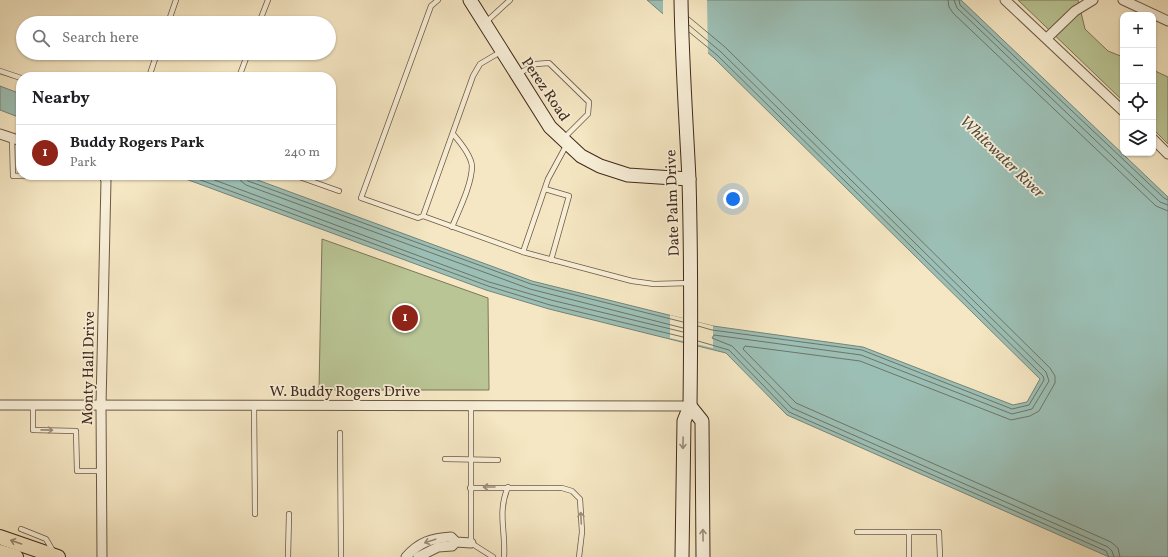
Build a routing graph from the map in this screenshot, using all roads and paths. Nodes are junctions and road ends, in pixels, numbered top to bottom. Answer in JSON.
{"nodes":[{"id":1,"x":176,"y":0,"type":"edge"},
{"id":2,"x":268,"y":0,"type":"edge"},
{"id":3,"x":438,"y":0,"type":"edge"},
{"id":4,"x":470,"y":0,"type":"edge"},
{"id":5,"x":510,"y":0,"type":"edge"},
{"id":6,"x":680,"y":0,"type":"edge"},
{"id":7,"x":1005,"y":0,"type":"edge"},
{"id":8,"x":1093,"y":0,"type":"edge"},
{"id":9,"x":1123,"y":0,"type":"edge"},
{"id":10,"x":170,"y":16,"type":"edge"},
{"id":11,"x":262,"y":16,"type":"edge"},
{"id":12,"x":1168,"y":21,"type":"edge"},
{"id":13,"x":485,"y":23,"type":"junction"},
{"id":14,"x":1047,"y":38,"type":"junction"},
{"id":15,"x":502,"y":52,"type":"junction"},
{"id":16,"x":155,"y":60,"type":"edge"},
{"id":17,"x":245,"y":60,"type":"edge"},
{"id":18,"x":0,"y":71,"type":"edge"},
{"id":19,"x":151,"y":72,"type":"edge"},
{"id":20,"x":241,"y":72,"type":"edge"},
{"id":21,"x":516,"y":75,"type":"junction"},
{"id":22,"x":16,"y":76,"type":"edge"},
{"id":23,"x":1120,"y":108,"type":"edge"},
{"id":24,"x":0,"y":134,"type":"edge"},
{"id":25,"x":453,"y":134,"type":"junction"},
{"id":26,"x":16,"y":140,"type":"edge"},
{"id":27,"x":565,"y":142,"type":"junction"},
{"id":28,"x":1156,"y":143,"type":"edge"},
{"id":29,"x":16,"y":149,"type":"edge"},
{"id":30,"x":1168,"y":154,"type":"edge"},
{"id":31,"x":16,"y":176,"type":"edge"},
{"id":32,"x":689,"y":178,"type":"junction"},
{"id":33,"x":105,"y":180,"type":"edge"},
{"id":34,"x":308,"y":180,"type":"edge"},
{"id":35,"x":545,"y":188,"type":"junction"},
{"id":36,"x":339,"y":191,"type":"dead end"},
{"id":37,"x":423,"y":216,"type":"junction"},
{"id":38,"x":452,"y":227,"type":"junction"},
{"id":39,"x":523,"y":252,"type":"junction"},
{"id":40,"x":550,"y":260,"type":"junction"},
{"id":41,"x":691,"y":283,"type":"junction"},
{"id":42,"x":0,"y":405,"type":"edge"},
{"id":43,"x":33,"y":405,"type":"junction"},
{"id":44,"x":101,"y":405,"type":"junction"},
{"id":45,"x":254,"y":405,"type":"junction"},
{"id":46,"x":471,"y":405,"type":"junction"},
{"id":47,"x":690,"y":406,"type":"junction"},
{"id":48,"x":340,"y":432,"type":"dead end"},
{"id":49,"x":445,"y":459,"type":"dead end"},
{"id":50,"x":470,"y":460,"type":"junction"},
{"id":51,"x":498,"y":460,"type":"dead end"},
{"id":52,"x":101,"y":471,"type":"junction"},
{"id":53,"x":508,"y":487,"type":"junction"},
{"id":54,"x":470,"y":488,"type":"junction"},
{"id":55,"x":255,"y":514,"type":"dead end"},
{"id":56,"x":288,"y":514,"type":"dead end"},
{"id":57,"x":21,"y":529,"type":"dead end"},
{"id":58,"x":857,"y":532,"type":"dead end"},
{"id":59,"x":909,"y":532,"type":"junction"},
{"id":60,"x":0,"y":537,"type":"edge"},
{"id":61,"x":456,"y":542,"type":"junction"},
{"id":62,"x":471,"y":543,"type":"junction"},
{"id":63,"x":0,"y":552,"type":"edge"},
{"id":64,"x":16,"y":557,"type":"edge"},
{"id":65,"x":57,"y":557,"type":"edge"},
{"id":66,"x":102,"y":557,"type":"edge"},
{"id":67,"x":288,"y":557,"type":"edge"},
{"id":68,"x":341,"y":557,"type":"edge"},
{"id":69,"x":406,"y":557,"type":"edge"},
{"id":70,"x":418,"y":557,"type":"edge"},
{"id":71,"x":494,"y":557,"type":"edge"},
{"id":72,"x":504,"y":557,"type":"edge"},
{"id":73,"x":579,"y":557,"type":"edge"},
{"id":74,"x":682,"y":557,"type":"edge"},
{"id":75,"x":703,"y":557,"type":"edge"},
{"id":76,"x":909,"y":557,"type":"edge"},
{"id":77,"x":940,"y":557,"type":"edge"}],
"edges":[{"from":1,"to":10,"type":"lane"},
{"from":2,"to":11,"type":"lane"},
{"from":3,"to":37,"type":"lane"},
{"from":4,"to":13,"type":"main road","name":"Perez Road"},
{"from":5,"to":13,"type":"lane"},
{"from":6,"to":32,"type":"main road","name":"Date Palm Drive"},
{"from":7,"to":14,"type":"street"},
{"from":8,"to":14,"type":"street"},
{"from":9,"to":12,"type":"street"},
{"from":13,"to":15,"type":"main road","name":"Perez Road"},
{"from":14,"to":23,"type":"street"},
{"from":15,"to":21,"type":"main road","name":"Perez Road"},
{"from":15,"to":25,"type":"lane"},
{"from":16,"to":19,"type":"lane"},
{"from":17,"to":20,"type":"lane"},
{"from":18,"to":22,"type":"lane"},
{"from":21,"to":27,"type":"main road","name":"Perez Road"},
{"from":21,"to":27,"type":"lane"},
{"from":24,"to":26,"type":"street"},
{"from":25,"to":37,"type":"lane"},
{"from":25,"to":38,"type":"lane"},
{"from":27,"to":32,"type":"main road","name":"Perez Road"},
{"from":27,"to":35,"type":"lane"},
{"from":28,"to":30,"type":"street"},
{"from":29,"to":31,"type":"lane"},
{"from":32,"to":41,"type":"main road","name":"Date Palm Drive"},
{"from":33,"to":44,"type":"street","name":"Monty Hall Drive"},
{"from":34,"to":36,"type":"lane"},
{"from":35,"to":39,"type":"lane"},
{"from":35,"to":40,"type":"lane"},
{"from":37,"to":38,"type":"lane"},
{"from":38,"to":39,"type":"lane"},
{"from":39,"to":40,"type":"lane"},
{"from":40,"to":41,"type":"lane"},
{"from":41,"to":47,"type":"main road","name":"Date Palm Drive"},
{"from":42,"to":43,"type":"street","name":"W. Buddy Rogers Drive"},
{"from":43,"to":44,"type":"street","name":"W. Buddy Rogers Drive"},
{"from":43,"to":52,"type":"lane","one_way":true},
{"from":44,"to":45,"type":"street","name":"W. Buddy Rogers Drive"},
{"from":44,"to":52,"type":"street","name":"Monty Hall Drive"},
{"from":45,"to":46,"type":"street","name":"W. Buddy Rogers Drive"},
{"from":45,"to":55,"type":"lane"},
{"from":46,"to":47,"type":"street","name":"W. Buddy Rogers Drive"},
{"from":46,"to":50,"type":"lane"},
{"from":47,"to":74,"type":"main road","name":"Date Palm Drive","one_way":true},
{"from":75,"to":47,"type":"main road","one_way":true},
{"from":48,"to":68,"type":"lane"},
{"from":49,"to":50,"type":"lane"},
{"from":50,"to":51,"type":"lane"},
{"from":50,"to":54,"type":"lane"},
{"from":52,"to":66,"type":"street","name":"Monty Hall Drive"},
{"from":53,"to":54,"type":"lane","one_way":true},
{"from":53,"to":72,"type":"lane"},
{"from":73,"to":53,"type":"lane","one_way":true},
{"from":54,"to":62,"type":"lane"},
{"from":56,"to":67,"type":"lane"},
{"from":57,"to":65,"type":"lane"},
{"from":58,"to":59,"type":"lane"},
{"from":59,"to":76,"type":"lane"},
{"from":59,"to":77,"type":"lane"},
{"from":65,"to":60,"type":"main road","one_way":true},
{"from":61,"to":62,"type":"street"},
{"from":61,"to":69,"type":"street","one_way":true},
{"from":61,"to":70,"type":"street"},
{"from":62,"to":71,"type":"lane"},
{"from":63,"to":64,"type":"main road"}]}
